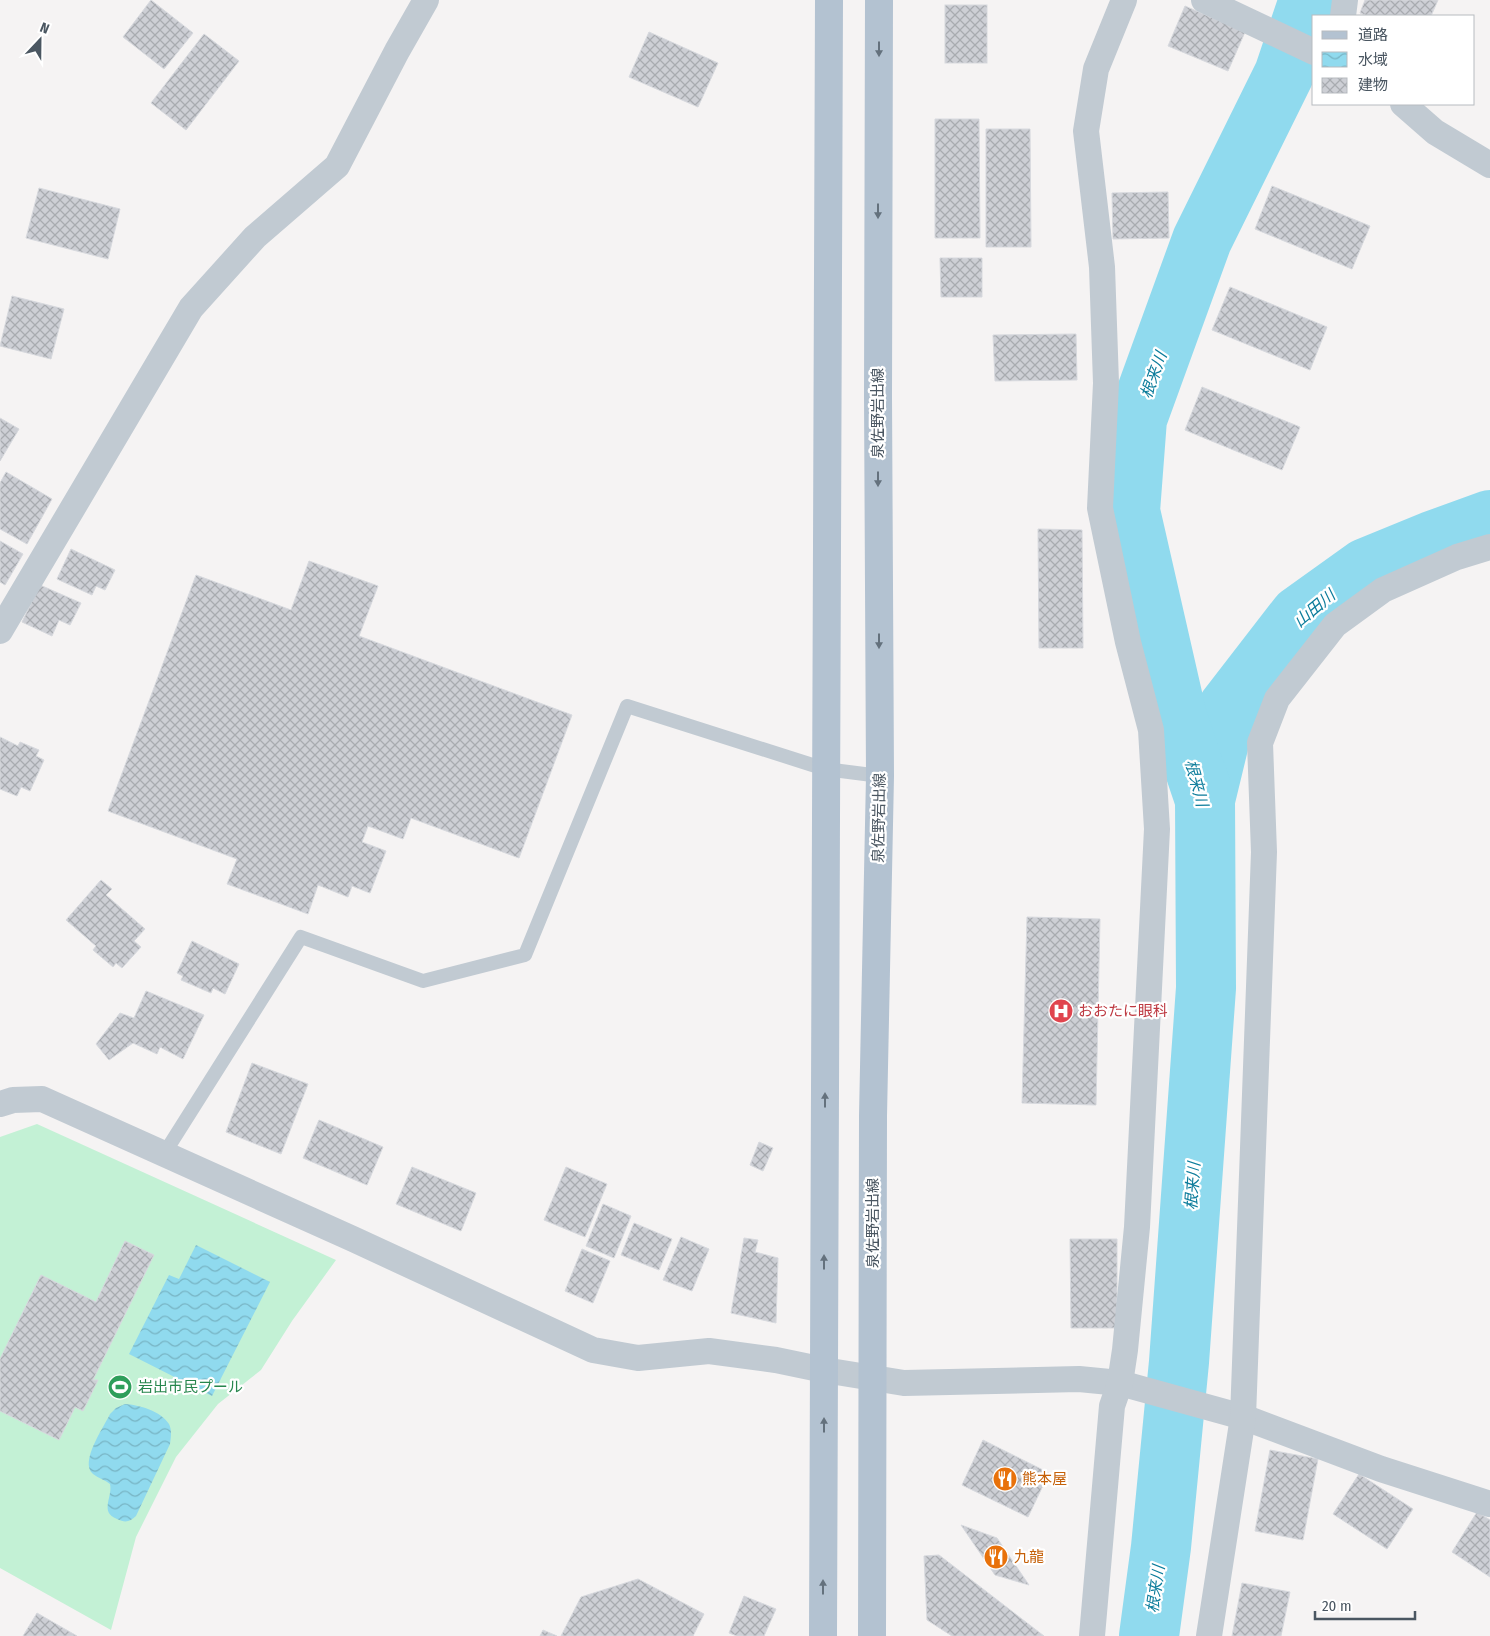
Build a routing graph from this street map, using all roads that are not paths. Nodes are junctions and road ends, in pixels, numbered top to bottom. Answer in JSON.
{"nodes":[{"id":1,"x":426,"y":0,"type":"edge"},
{"id":2,"x":829,"y":0,"type":"edge"},
{"id":3,"x":879,"y":0,"type":"edge"},
{"id":4,"x":1124,"y":0,"type":"edge"},
{"id":5,"x":1204,"y":0,"type":"edge"},
{"id":6,"x":1345,"y":0,"type":"edge"},
{"id":7,"x":1343,"y":15,"type":"edge"},
{"id":8,"x":1312,"y":51,"type":"edge"},
{"id":9,"x":1404,"y":105,"type":"edge"},
{"id":10,"x":1490,"y":165,"type":"edge"},
{"id":11,"x":1490,"y":547,"type":"edge"},
{"id":12,"x":0,"y":631,"type":"edge"},
{"id":13,"x":825,"y":769,"type":"junction"},
{"id":14,"x":880,"y":776,"type":"junction"},
{"id":15,"x":0,"y":1104,"type":"edge"},
{"id":16,"x":164,"y":1154,"type":"junction"},
{"id":17,"x":824,"y":1370,"type":"junction"},
{"id":18,"x":873,"y":1379,"type":"junction"},
{"id":19,"x":1120,"y":1383,"type":"junction"},
{"id":20,"x":1232,"y":1413,"type":"junction"},
{"id":21,"x":1490,"y":1504,"type":"edge"},
{"id":22,"x":823,"y":1636,"type":"edge"},
{"id":23,"x":872,"y":1636,"type":"edge"},
{"id":24,"x":1092,"y":1636,"type":"edge"},
{"id":25,"x":1209,"y":1636,"type":"edge"}],
"edges":[{"from":1,"to":12,"type":"street"},
{"from":2,"to":13,"type":"main road"},
{"from":3,"to":14,"type":"main road","name":"泉佐野岩出線","one_way":true},
{"from":4,"to":19,"type":"street"},
{"from":5,"to":8,"type":"street"},
{"from":6,"to":7,"type":"street"},
{"from":9,"to":10,"type":"street"},
{"from":11,"to":20,"type":"street"},
{"from":13,"to":14,"type":"lane"},
{"from":13,"to":16,"type":"lane"},
{"from":17,"to":13,"type":"main road","one_way":true},
{"from":14,"to":18,"type":"main road","name":"泉佐野岩出線"},
{"from":15,"to":16,"type":"street"},
{"from":16,"to":17,"type":"street"},
{"from":17,"to":18,"type":"street"},
{"from":22,"to":17,"type":"main road","one_way":true},
{"from":18,"to":19,"type":"street"},
{"from":18,"to":23,"type":"main road","name":"泉佐野岩出線"},
{"from":19,"to":20,"type":"street"},
{"from":19,"to":24,"type":"street"},
{"from":20,"to":21,"type":"street"},
{"from":20,"to":25,"type":"street"}]}
